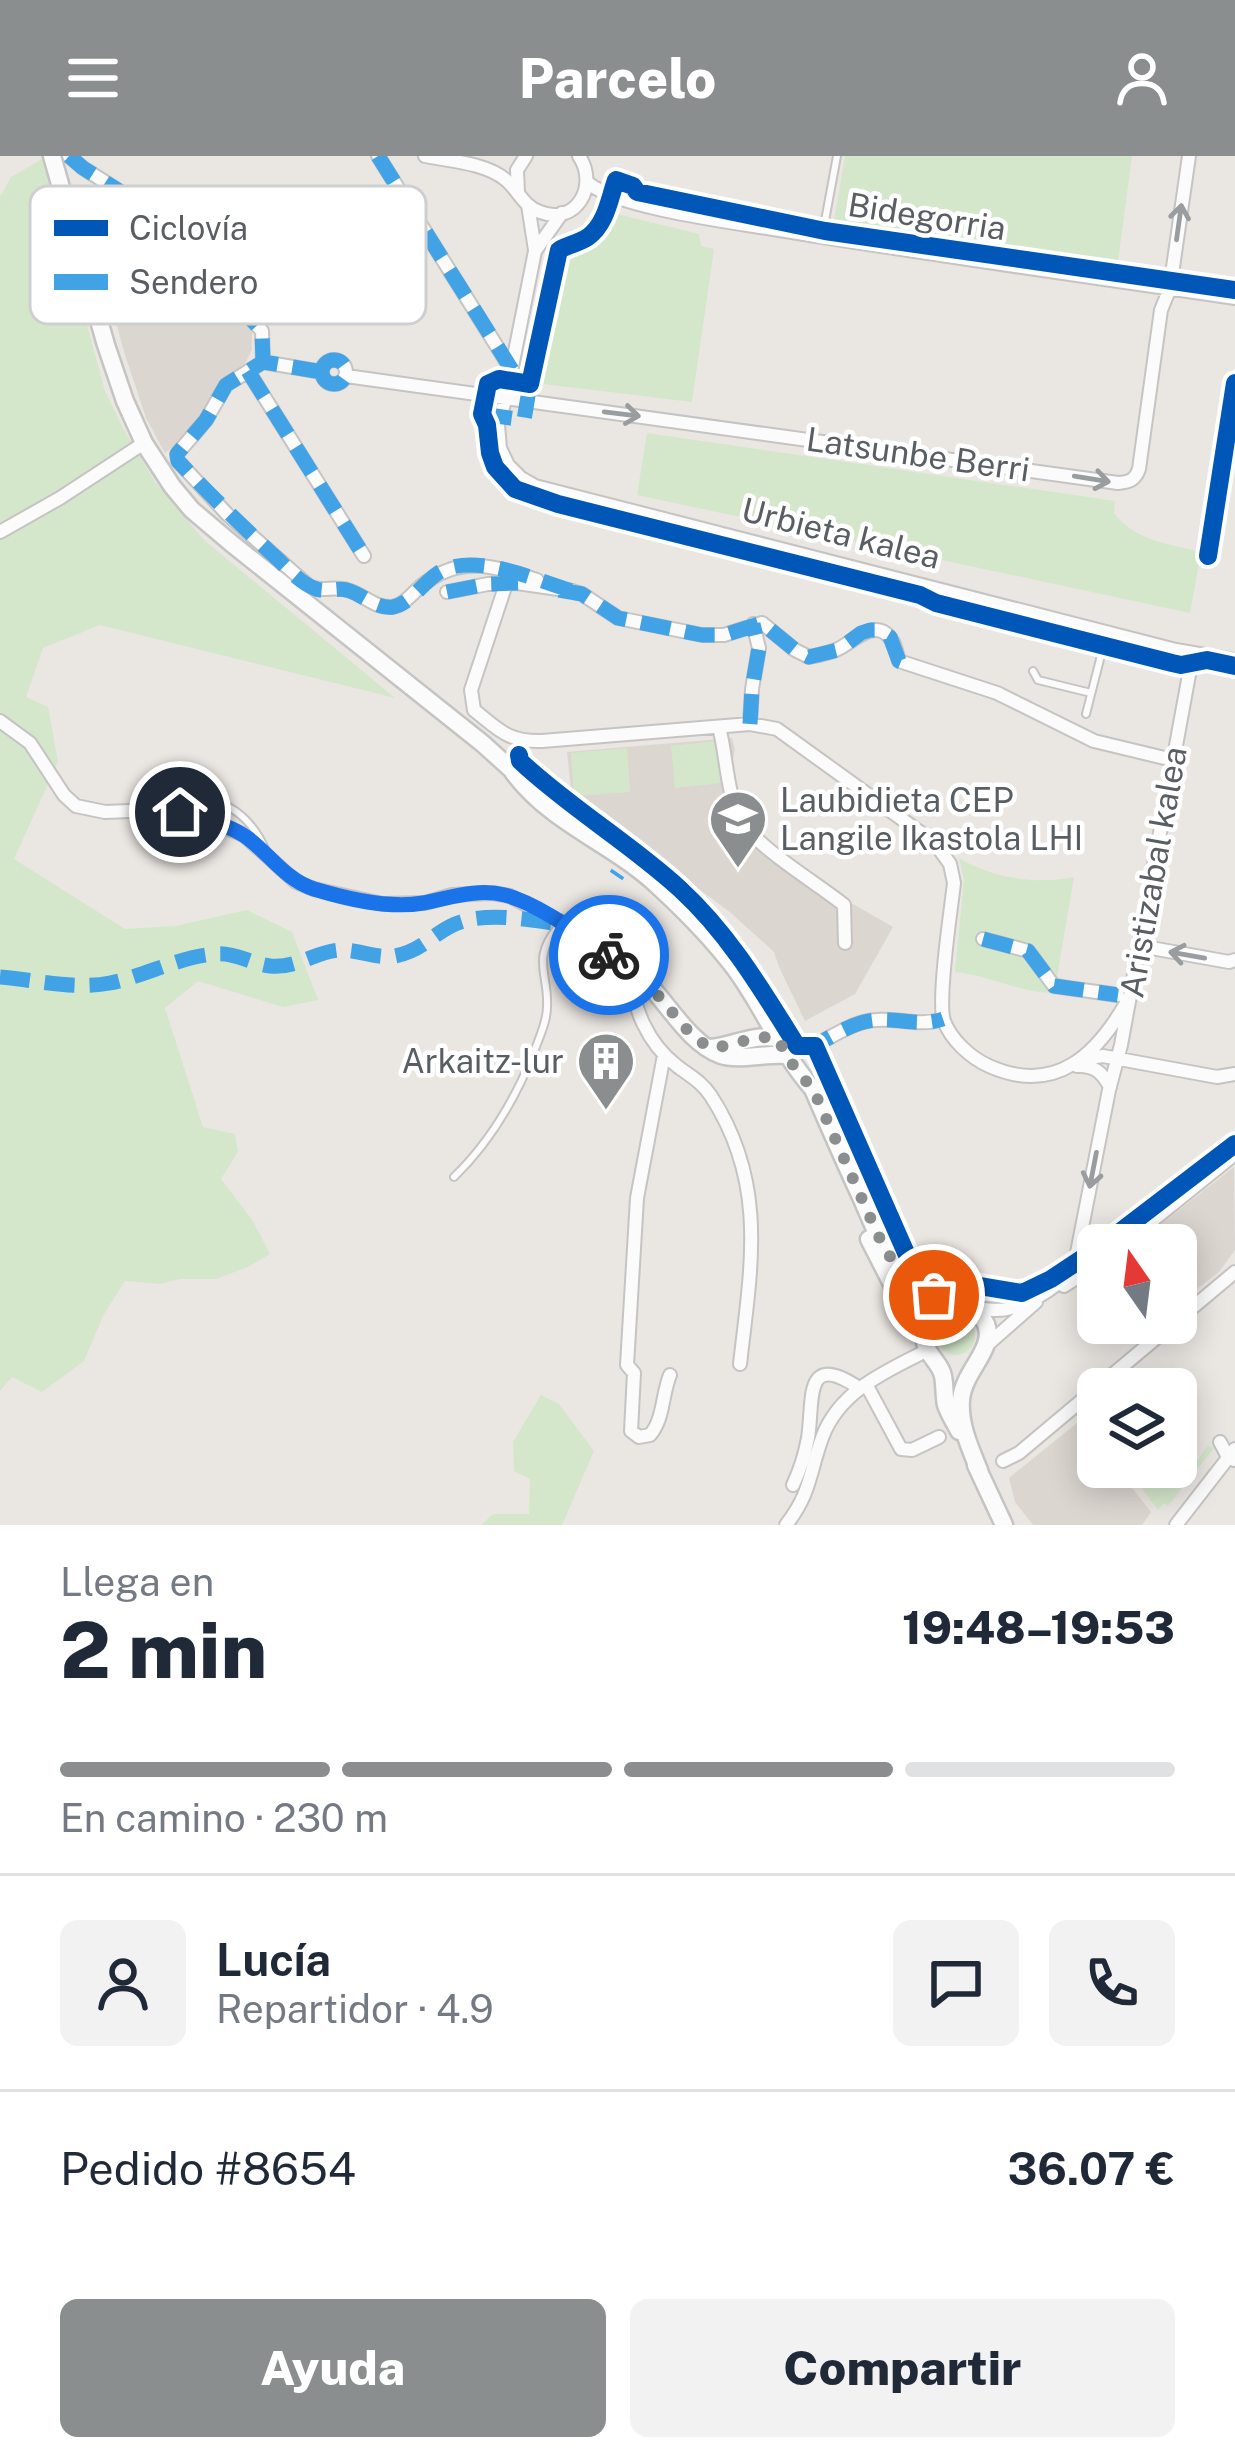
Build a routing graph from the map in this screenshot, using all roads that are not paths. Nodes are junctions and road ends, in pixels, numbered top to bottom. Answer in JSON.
{"nodes":[{"id":1,"x":52,"y":156,"type":"edge"},
{"id":2,"x":69,"y":156,"type":"edge"},
{"id":3,"x":378,"y":156,"type":"edge"},
{"id":4,"x":424,"y":156,"type":"edge"},
{"id":5,"x":579,"y":156,"type":"edge"},
{"id":6,"x":837,"y":156,"type":"edge"},
{"id":7,"x":1189,"y":156,"type":"edge"},
{"id":8,"x":522,"y":157,"type":"edge"},
{"id":9,"x":588,"y":183,"type":"junction"},
{"id":10,"x":61,"y":186,"type":"edge"},
{"id":11,"x":110,"y":186,"type":"edge"},
{"id":12,"x":397,"y":186,"type":"edge"},
{"id":13,"x":518,"y":193,"type":"junction"},
{"id":14,"x":528,"y":205,"type":"junction"},
{"id":15,"x":562,"y":213,"type":"junction"},
{"id":16,"x":426,"y":233,"type":"edge"},
{"id":17,"x":822,"y":237,"type":"junction"},
{"id":18,"x":535,"y":251,"type":"junction"},
{"id":19,"x":1170,"y":288,"type":"junction"},
{"id":20,"x":1235,"y":298,"type":"edge"},
{"id":21,"x":100,"y":324,"type":"edge"},
{"id":22,"x":256,"y":324,"type":"edge"},
{"id":23,"x":263,"y":362,"type":"junction"},
{"id":24,"x":512,"y":370,"type":"junction"},
{"id":25,"x":248,"y":371,"type":"junction"},
{"id":26,"x":506,"y":397,"type":"junction"},
{"id":27,"x":144,"y":443,"type":"junction"},
{"id":28,"x":0,"y":532,"type":"edge"},
{"id":29,"x":364,"y":556,"type":"dead end"},
{"id":30,"x":506,"y":584,"type":"junction"},
{"id":31,"x":572,"y":591,"type":"junction"},
{"id":32,"x":447,"y":592,"type":"dead end"},
{"id":33,"x":753,"y":624,"type":"junction"},
{"id":34,"x":1107,"y":632,"type":"junction"},
{"id":35,"x":1193,"y":653,"type":"junction"},
{"id":36,"x":1235,"y":660,"type":"edge"},
{"id":37,"x":1033,"y":671,"type":"dead end"},
{"id":38,"x":1091,"y":693,"type":"junction"},
{"id":39,"x":1086,"y":714,"type":"dead end"},
{"id":40,"x":751,"y":719,"type":"junction"},
{"id":41,"x":0,"y":721,"type":"edge"},
{"id":42,"x":718,"y":727,"type":"junction"},
{"id":43,"x":1174,"y":760,"type":"junction"},
{"id":44,"x":123,"y":812,"type":"junction"},
{"id":45,"x":269,"y":858,"type":"junction"},
{"id":46,"x":561,"y":924,"type":"junction"},
{"id":47,"x":983,"y":939,"type":"dead end"},
{"id":48,"x":845,"y":944,"type":"dead end"},
{"id":49,"x":1139,"y":946,"type":"junction"},
{"id":50,"x":1235,"y":960,"type":"edge"},
{"id":51,"x":631,"y":970,"type":"junction"},
{"id":52,"x":1123,"y":997,"type":"junction"},
{"id":53,"x":757,"y":1003,"type":"junction"},
{"id":54,"x":943,"y":1018,"type":"junction"},
{"id":55,"x":777,"y":1038,"type":"junction"},
{"id":56,"x":744,"y":1039,"type":"junction"},
{"id":57,"x":709,"y":1048,"type":"junction"},
{"id":58,"x":664,"y":1055,"type":"junction"},
{"id":59,"x":796,"y":1059,"type":"junction"},
{"id":60,"x":1119,"y":1059,"type":"junction"},
{"id":61,"x":1075,"y":1063,"type":"junction"},
{"id":62,"x":1235,"y":1074,"type":"edge"},
{"id":63,"x":1110,"y":1089,"type":"junction"},
{"id":64,"x":1235,"y":1154,"type":"edge"},
{"id":65,"x":454,"y":1177,"type":"dead end"},
{"id":66,"x":1083,"y":1224,"type":"edge"},
{"id":67,"x":1148,"y":1224,"type":"edge"},
{"id":68,"x":1077,"y":1256,"type":"edge"},
{"id":69,"x":1235,"y":1272,"type":"edge"},
{"id":70,"x":1077,"y":1276,"type":"edge"},
{"id":71,"x":964,"y":1306,"type":"junction"},
{"id":72,"x":926,"y":1328,"type":"junction"},
{"id":73,"x":987,"y":1345,"type":"junction"},
{"id":74,"x":926,"y":1356,"type":"junction"},
{"id":75,"x":975,"y":1362,"type":"junction"},
{"id":76,"x":740,"y":1364,"type":"dead end"},
{"id":77,"x":670,"y":1375,"type":"dead end"},
{"id":78,"x":862,"y":1386,"type":"junction"},
{"id":79,"x":940,"y":1437,"type":"dead end"},
{"id":80,"x":1220,"y":1442,"type":"dead end"},
{"id":81,"x":1233,"y":1456,"type":"edge"},
{"id":82,"x":1003,"y":1461,"type":"dead end"},
{"id":83,"x":979,"y":1470,"type":"junction"},
{"id":84,"x":794,"y":1485,"type":"dead end"},
{"id":85,"x":786,"y":1525,"type":"edge"},
{"id":86,"x":1004,"y":1525,"type":"edge"},
{"id":87,"x":1176,"y":1525,"type":"edge"}],
"edges":[{"from":1,"to":10,"type":"main road"},
{"from":2,"to":11,"type":"street"},
{"from":3,"to":12,"type":"street"},
{"from":4,"to":13,"type":"street"},
{"from":5,"to":9,"type":"street"},
{"from":6,"to":17,"type":"lane"},
{"from":19,"to":7,"type":"street","one_way":true},
{"from":8,"to":13,"type":"street"},
{"from":9,"to":15,"type":"street","name":"Urbieta kalea"},
{"from":9,"to":17,"type":"street"},
{"from":13,"to":14,"type":"street"},
{"from":14,"to":15,"type":"street"},
{"from":14,"to":18,"type":"street","name":"Urbieta kalea"},
{"from":15,"to":18,"type":"street","name":"Urbieta kalea"},
{"from":16,"to":24,"type":"street"},
{"from":17,"to":19,"type":"street"},
{"from":18,"to":24,"type":"street","name":"Urbieta kalea"},
{"from":19,"to":20,"type":"street"},
{"from":26,"to":19,"type":"street","name":"Latsunbe Berri","one_way":true},
{"from":21,"to":27,"type":"main road"},
{"from":22,"to":23,"type":"street"},
{"from":23,"to":25,"type":"street"},
{"from":23,"to":26,"type":"street"},
{"from":24,"to":26,"type":"street","name":"Urbieta kalea"},
{"from":25,"to":29,"type":"street"},
{"from":25,"to":31,"type":"street"},
{"from":26,"to":34,"type":"street","name":"Urbieta kalea"},
{"from":27,"to":28,"type":"street"},
{"from":27,"to":53,"type":"main road"},
{"from":30,"to":31,"type":"street"},
{"from":30,"to":32,"type":"street"},
{"from":30,"to":42,"type":"street"},
{"from":31,"to":33,"type":"street"},
{"from":33,"to":40,"type":"street"},
{"from":33,"to":43,"type":"street"},
{"from":34,"to":35,"type":"street","name":"Urbieta kalea"},
{"from":34,"to":38,"type":"lane"},
{"from":35,"to":36,"type":"street","name":"Urbieta kalea"},
{"from":35,"to":43,"type":"street","name":"Aristizabal kalea"},
{"from":37,"to":38,"type":"lane"},
{"from":38,"to":39,"type":"lane"},
{"from":40,"to":42,"type":"street"},
{"from":40,"to":54,"type":"street"},
{"from":41,"to":44,"type":"street"},
{"from":42,"to":48,"type":"street"},
{"from":43,"to":49,"type":"street","name":"Aristizabal kalea"},
{"from":44,"to":45,"type":"street"},
{"from":44,"to":45,"type":"lane"},
{"from":45,"to":46,"type":"street"},
{"from":46,"to":51,"type":"main road"},
{"from":46,"to":65,"type":"lane"},
{"from":47,"to":52,"type":"street"},
{"from":50,"to":49,"type":"street","one_way":true},
{"from":49,"to":52,"type":"street","name":"Aristizabal kalea"},
{"from":51,"to":57,"type":"main road"},
{"from":51,"to":58,"type":"street"},
{"from":52,"to":60,"type":"street","name":"Aristizabal kalea"},
{"from":52,"to":61,"type":"street"},
{"from":53,"to":55,"type":"main road"},
{"from":53,"to":56,"type":"main road"},
{"from":54,"to":59,"type":"street"},
{"from":54,"to":61,"type":"street"},
{"from":55,"to":56,"type":"main road"},
{"from":55,"to":59,"type":"main road"},
{"from":56,"to":57,"type":"main road"},
{"from":57,"to":59,"type":"main road"},
{"from":58,"to":76,"type":"street"},
{"from":58,"to":77,"type":"street"},
{"from":59,"to":71,"type":"main road"},
{"from":59,"to":72,"type":"main road"},
{"from":60,"to":61,"type":"street"},
{"from":60,"to":62,"type":"street"},
{"from":60,"to":63,"type":"street","name":"Aristizabal kalea"},
{"from":61,"to":63,"type":"street"},
{"from":63,"to":66,"type":"street","name":"Aristizabal kalea","one_way":true},
{"from":64,"to":67,"type":"street"},
{"from":68,"to":71,"type":"street"},
{"from":69,"to":82,"type":"street"},
{"from":70,"to":73,"type":"street"},
{"from":71,"to":72,"type":"main road"},
{"from":71,"to":73,"type":"main road"},
{"from":72,"to":74,"type":"main road"},
{"from":73,"to":75,"type":"main road"},
{"from":74,"to":75,"type":"main road"},
{"from":74,"to":78,"type":"street"},
{"from":74,"to":83,"type":"main road"},
{"from":75,"to":83,"type":"main road"},
{"from":78,"to":79,"type":"street"},
{"from":78,"to":84,"type":"street"},
{"from":78,"to":85,"type":"street"},
{"from":80,"to":81,"type":"street"},
{"from":81,"to":87,"type":"street"},
{"from":83,"to":86,"type":"main road"}]}
